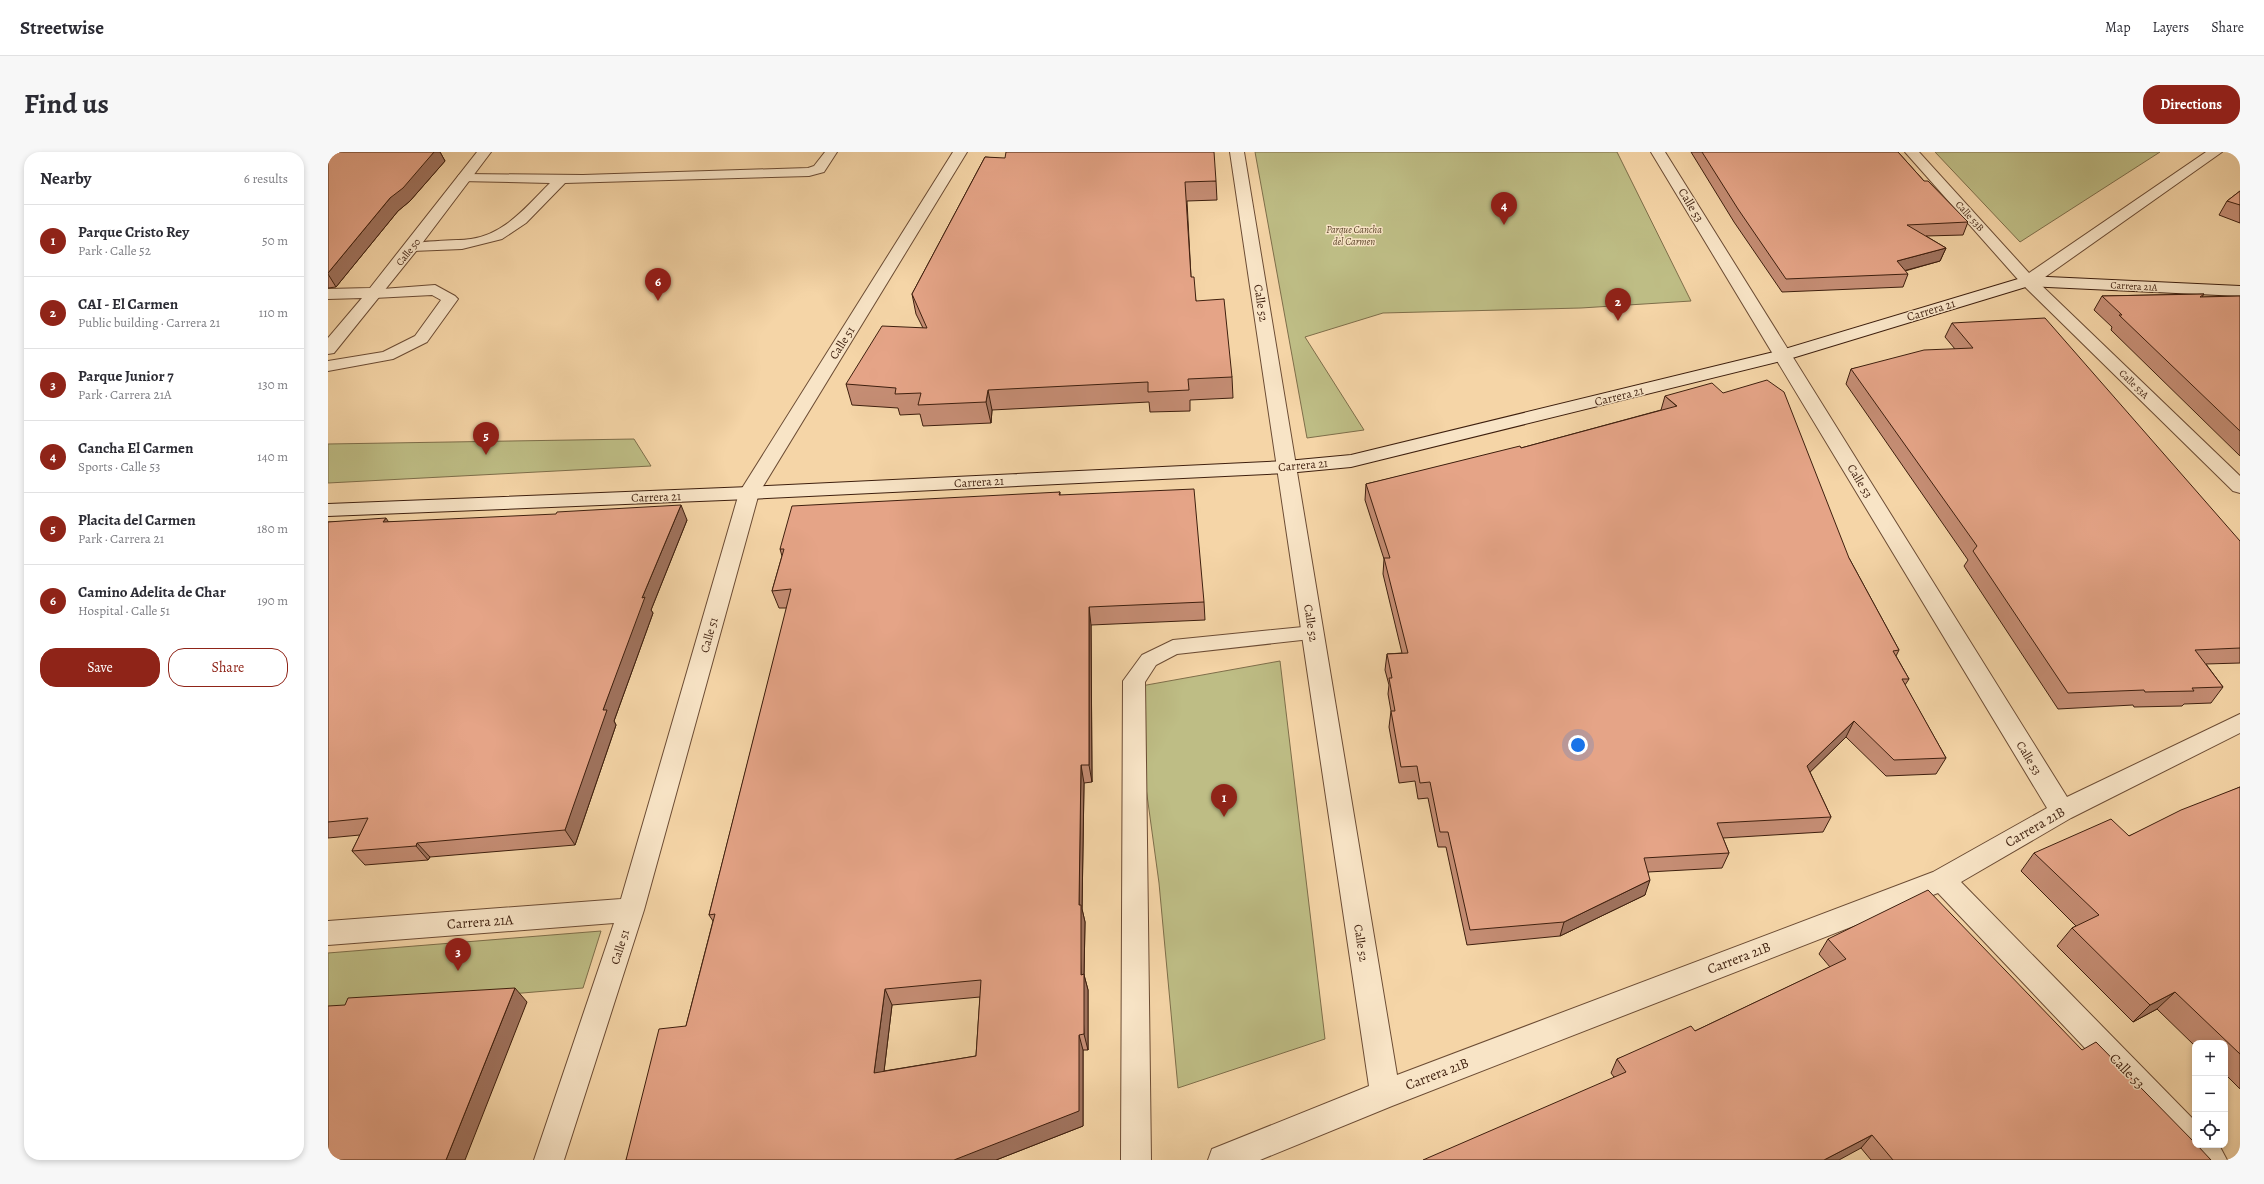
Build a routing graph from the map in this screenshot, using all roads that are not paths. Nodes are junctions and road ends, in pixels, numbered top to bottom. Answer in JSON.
{"nodes":[{"id":1,"x":484,"y":152,"type":"edge"},
{"id":2,"x":831,"y":152,"type":"edge"},
{"id":3,"x":960,"y":152,"type":"edge"},
{"id":4,"x":1237,"y":152,"type":"edge"},
{"id":5,"x":1658,"y":152,"type":"edge"},
{"id":6,"x":1912,"y":152,"type":"edge"},
{"id":7,"x":2215,"y":152,"type":"edge"},
{"id":8,"x":464,"y":178,"type":"junction"},
{"id":9,"x":561,"y":179,"type":"junction"},
{"id":10,"x":412,"y":247,"type":"junction"},
{"id":11,"x":2028,"y":281,"type":"junction"},
{"id":12,"x":2240,"y":291,"type":"edge"},
{"id":13,"x":374,"y":293,"type":"junction"},
{"id":14,"x":328,"y":294,"type":"edge"},
{"id":15,"x":328,"y":348,"type":"edge"},
{"id":16,"x":1783,"y":355,"type":"junction"},
{"id":17,"x":328,"y":366,"type":"edge"},
{"id":18,"x":1287,"y":467,"type":"junction"},
{"id":19,"x":2240,"y":487,"type":"edge"},
{"id":20,"x":748,"y":493,"type":"junction"},
{"id":21,"x":328,"y":510,"type":"edge"},
{"id":22,"x":1313,"y":633,"type":"junction"},
{"id":23,"x":2240,"y":722,"type":"edge"},
{"id":24,"x":2062,"y":811,"type":"junction"},
{"id":25,"x":1942,"y":880,"type":"junction"},
{"id":26,"x":632,"y":910,"type":"junction"},
{"id":27,"x":328,"y":933,"type":"edge"},
{"id":28,"x":1385,"y":1094,"type":"junction"},
{"id":29,"x":2192,"y":1139,"type":"edge"},
{"id":30,"x":2201,"y":1148,"type":"edge"},
{"id":31,"x":549,"y":1160,"type":"edge"},
{"id":32,"x":1136,"y":1160,"type":"edge"},
{"id":33,"x":1223,"y":1160,"type":"edge"},
{"id":34,"x":2212,"y":1160,"type":"edge"}],
"edges":[{"from":1,"to":8,"type":"street","name":"Calle 50"},
{"from":2,"to":9,"type":"lane"},
{"from":3,"to":20,"type":"street","name":"Calle 51"},
{"from":4,"to":18,"type":"street","name":"Calle 52"},
{"from":5,"to":16,"type":"street","name":"Calle 53"},
{"from":6,"to":11,"type":"street","name":"Calle 53B"},
{"from":7,"to":11,"type":"street","name":"Carrera 21"},
{"from":8,"to":9,"type":"lane"},
{"from":8,"to":10,"type":"street","name":"Calle 50"},
{"from":9,"to":10,"type":"lane"},
{"from":10,"to":13,"type":"street","name":"Calle 50"},
{"from":11,"to":12,"type":"street","name":"Carrera 21A"},
{"from":11,"to":16,"type":"street","name":"Carrera 21"},
{"from":11,"to":19,"type":"street","name":"Calle 53A"},
{"from":13,"to":14,"type":"street"},
{"from":13,"to":15,"type":"street","name":"Calle 50"},
{"from":13,"to":17,"type":"lane"},
{"from":16,"to":18,"type":"street","name":"Carrera 21"},
{"from":16,"to":24,"type":"street","name":"Calle 53"},
{"from":18,"to":20,"type":"street","name":"Carrera 21"},
{"from":18,"to":22,"type":"street","name":"Calle 52"},
{"from":20,"to":21,"type":"street","name":"Carrera 21"},
{"from":20,"to":26,"type":"street","name":"Calle 51"},
{"from":22,"to":28,"type":"street","name":"Calle 52"},
{"from":22,"to":32,"type":"lane"},
{"from":23,"to":24,"type":"street","name":"Carrera 21B"},
{"from":24,"to":25,"type":"street","name":"Carrera 21B"},
{"from":25,"to":28,"type":"street","name":"Carrera 21B"},
{"from":25,"to":29,"type":"street","name":"Calle 53"},
{"from":26,"to":27,"type":"street","name":"Carrera 21A"},
{"from":26,"to":31,"type":"street","name":"Calle 51"},
{"from":28,"to":33,"type":"street","name":"Carrera 21B"},
{"from":30,"to":34,"type":"street"}]}
